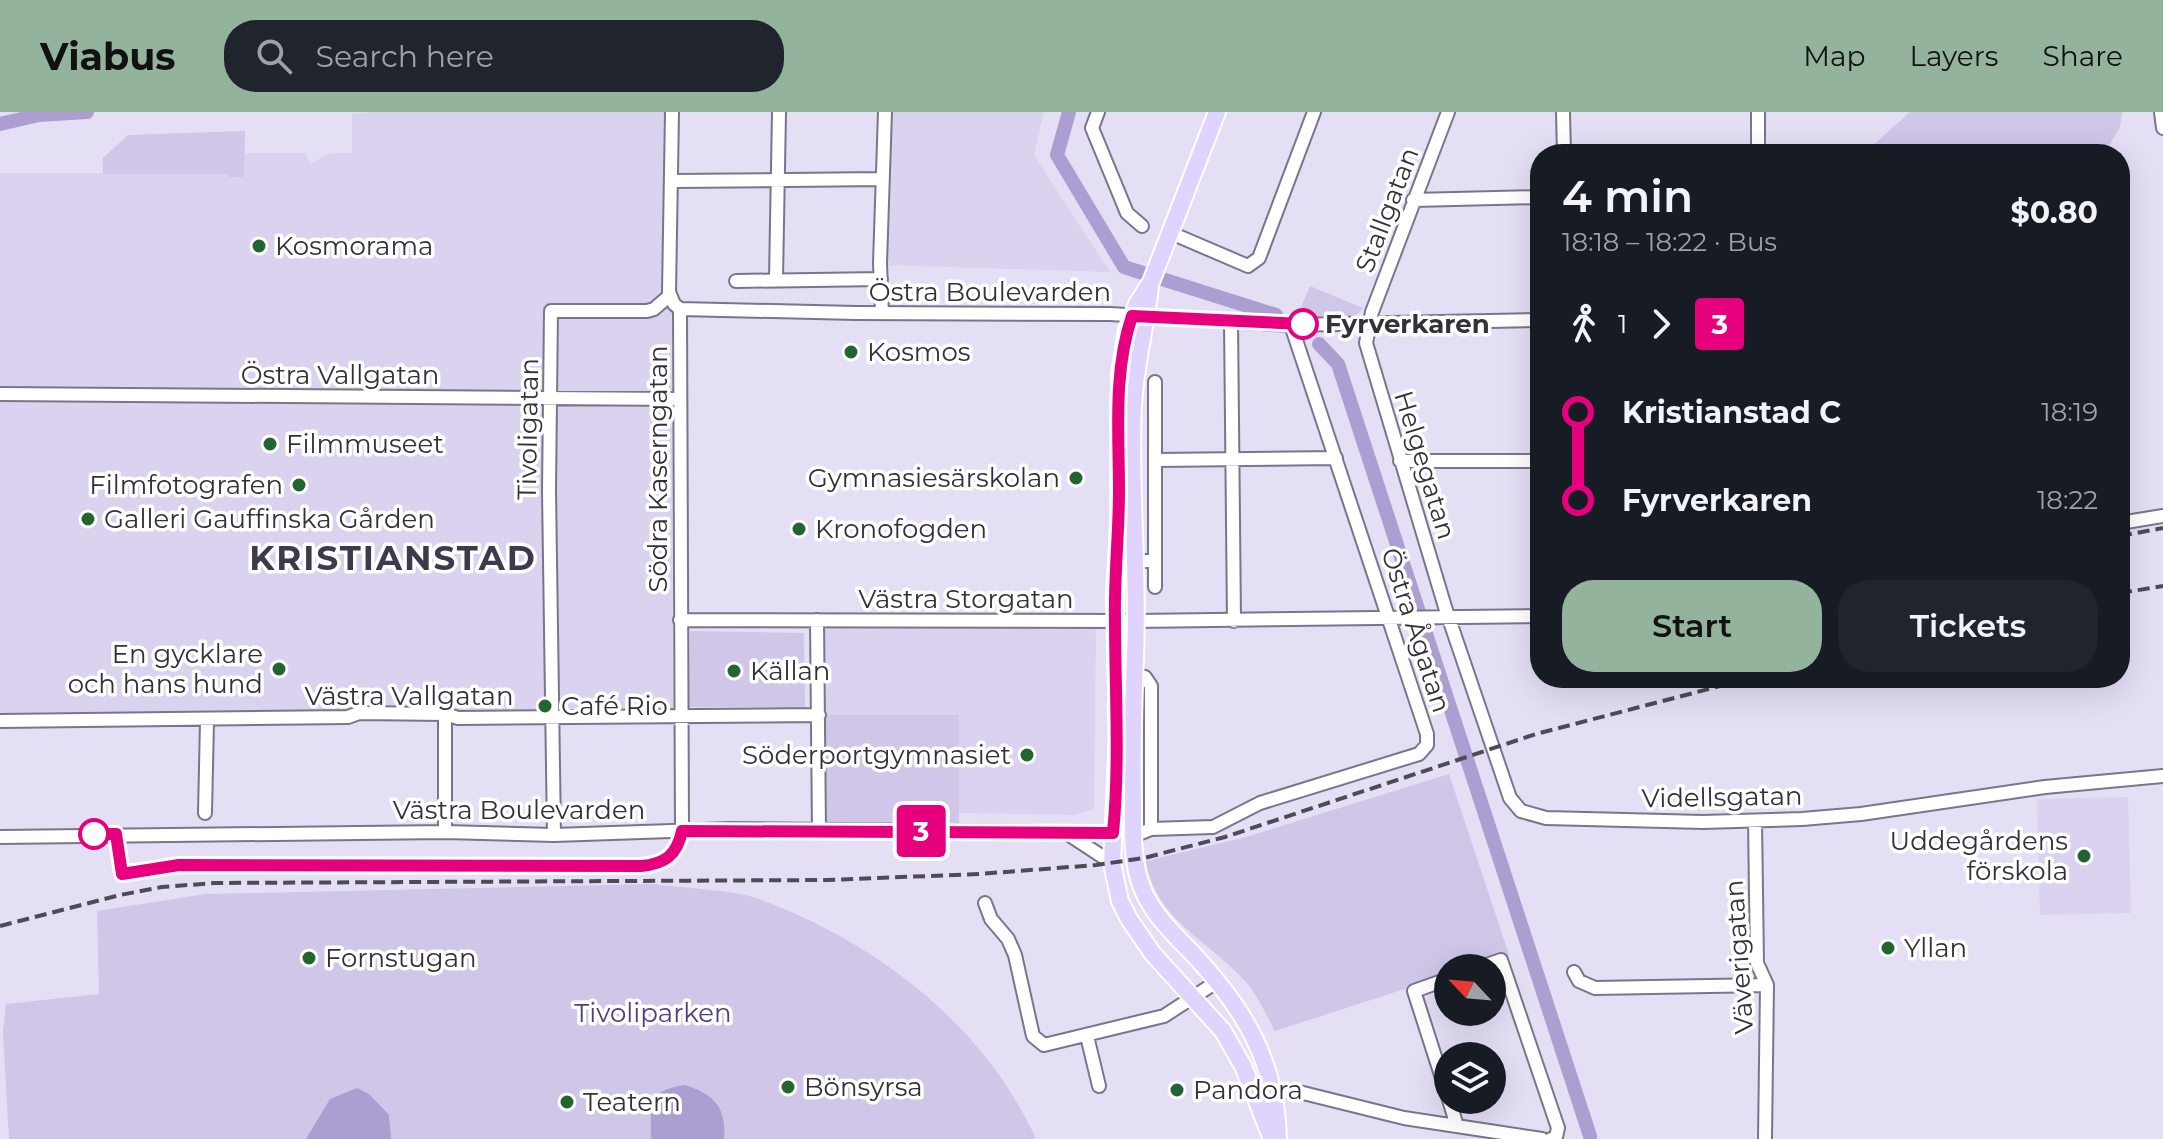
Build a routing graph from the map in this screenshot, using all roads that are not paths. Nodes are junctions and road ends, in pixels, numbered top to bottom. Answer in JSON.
{"nodes":[{"id":1,"x":672,"y":112,"type":"edge"},
{"id":2,"x":779,"y":112,"type":"edge"},
{"id":3,"x":885,"y":112,"type":"edge"},
{"id":4,"x":1098,"y":112,"type":"edge"},
{"id":5,"x":1217,"y":112,"type":"edge"},
{"id":6,"x":1314,"y":112,"type":"edge"},
{"id":7,"x":1448,"y":112,"type":"edge"},
{"id":8,"x":1563,"y":112,"type":"edge"},
{"id":9,"x":1758,"y":112,"type":"edge"},
{"id":10,"x":2161,"y":112,"type":"edge"},
{"id":11,"x":2163,"y":128,"type":"edge"},
{"id":12,"x":1564,"y":144,"type":"edge"},
{"id":13,"x":1758,"y":144,"type":"edge"},
{"id":14,"x":779,"y":179,"type":"junction"},
{"id":15,"x":883,"y":179,"type":"junction"},
{"id":16,"x":673,"y":181,"type":"junction"},
{"id":17,"x":1530,"y":197,"type":"edge"},
{"id":18,"x":1413,"y":200,"type":"junction"},
{"id":19,"x":1142,"y":226,"type":"dead end"},
{"id":20,"x":1171,"y":233,"type":"junction"},
{"id":21,"x":776,"y":279,"type":"junction"},
{"id":22,"x":881,"y":279,"type":"junction"},
{"id":23,"x":736,"y":281,"type":"dead end"},
{"id":24,"x":669,"y":296,"type":"junction"},
{"id":25,"x":680,"y":309,"type":"junction"},
{"id":26,"x":882,"y":313,"type":"junction"},
{"id":27,"x":1140,"y":316,"type":"junction"},
{"id":28,"x":1530,"y":320,"type":"edge"},
{"id":29,"x":1231,"y":321,"type":"junction"},
{"id":30,"x":1368,"y":324,"type":"junction"},
{"id":31,"x":1291,"y":325,"type":"junction"},
{"id":32,"x":1155,"y":382,"type":"dead end"},
{"id":33,"x":0,"y":394,"type":"edge"},
{"id":34,"x":551,"y":397,"type":"junction"},
{"id":35,"x":680,"y":399,"type":"junction"},
{"id":36,"x":1233,"y":458,"type":"junction"},
{"id":37,"x":1336,"y":458,"type":"junction"},
{"id":38,"x":1155,"y":460,"type":"junction"},
{"id":39,"x":1400,"y":461,"type":"junction"},
{"id":40,"x":1530,"y":461,"type":"edge"},
{"id":41,"x":2163,"y":516,"type":"edge"},
{"id":42,"x":2130,"y":521,"type":"edge"},
{"id":43,"x":1134,"y":561,"type":"junction"},
{"id":44,"x":1155,"y":561,"type":"junction"},
{"id":45,"x":1155,"y":587,"type":"dead end"},
{"id":46,"x":1530,"y":616,"type":"edge"},
{"id":47,"x":1444,"y":617,"type":"junction"},
{"id":48,"x":1396,"y":619,"type":"junction"},
{"id":49,"x":680,"y":620,"type":"junction"},
{"id":50,"x":817,"y":620,"type":"junction"},
{"id":51,"x":1115,"y":621,"type":"junction"},
{"id":52,"x":1136,"y":621,"type":"junction"},
{"id":53,"x":1234,"y":621,"type":"junction"},
{"id":54,"x":1134,"y":674,"type":"junction"},
{"id":55,"x":445,"y":714,"type":"junction"},
{"id":56,"x":819,"y":715,"type":"junction"},
{"id":57,"x":552,"y":718,"type":"junction"},
{"id":58,"x":681,"y":718,"type":"junction"},
{"id":59,"x":0,"y":721,"type":"edge"},
{"id":60,"x":207,"y":721,"type":"junction"},
{"id":61,"x":2163,"y":776,"type":"edge"},
{"id":62,"x":205,"y":813,"type":"dead end"},
{"id":63,"x":1755,"y":821,"type":"junction"},
{"id":64,"x":1151,"y":829,"type":"junction"},
{"id":65,"x":682,"y":831,"type":"junction"},
{"id":66,"x":819,"y":831,"type":"junction"},
{"id":67,"x":445,"y":832,"type":"junction"},
{"id":68,"x":1065,"y":832,"type":"junction"},
{"id":69,"x":1113,"y":833,"type":"junction"},
{"id":70,"x":1133,"y":833,"type":"junction"},
{"id":71,"x":554,"y":835,"type":"junction"},
{"id":72,"x":0,"y":837,"type":"edge"},
{"id":73,"x":1112,"y":863,"type":"junction"},
{"id":74,"x":985,"y":903,"type":"dead end"},
{"id":75,"x":1574,"y":972,"type":"dead end"},
{"id":76,"x":1506,"y":975,"type":"edge"},
{"id":77,"x":1218,"y":981,"type":"junction"},
{"id":78,"x":1434,"y":984,"type":"edge"},
{"id":79,"x":1767,"y":985,"type":"junction"},
{"id":80,"x":1195,"y":997,"type":"junction"},
{"id":81,"x":1087,"y":1036,"type":"junction"},
{"id":82,"x":1434,"y":1055,"type":"edge"},
{"id":83,"x":1099,"y":1086,"type":"dead end"},
{"id":84,"x":1275,"y":1093,"type":"junction"},
{"id":85,"x":1258,"y":1100,"type":"junction"},
{"id":86,"x":1453,"y":1114,"type":"edge"},
{"id":87,"x":1457,"y":1126,"type":"junction"},
{"id":88,"x":1554,"y":1138,"type":"edge"},
{"id":89,"x":1275,"y":1139,"type":"edge"},
{"id":90,"x":1542,"y":1139,"type":"edge"},
{"id":91,"x":1765,"y":1139,"type":"edge"}],
"edges":[{"from":1,"to":16,"type":"street"},
{"from":2,"to":14,"type":"street"},
{"from":3,"to":15,"type":"street"},
{"from":4,"to":19,"type":"street"},
{"from":5,"to":20,"type":"main road"},
{"from":6,"to":20,"type":"street"},
{"from":7,"to":18,"type":"street","name":"Stallgatan"},
{"from":8,"to":12,"type":"street"},
{"from":9,"to":13,"type":"street"},
{"from":10,"to":11,"type":"street"},
{"from":14,"to":15,"type":"street"},
{"from":14,"to":16,"type":"street"},
{"from":14,"to":21,"type":"street"},
{"from":15,"to":22,"type":"street"},
{"from":16,"to":24,"type":"street"},
{"from":17,"to":18,"type":"street"},
{"from":18,"to":30,"type":"street","name":"Stallgatan"},
{"from":20,"to":27,"type":"main road"},
{"from":21,"to":22,"type":"street"},
{"from":21,"to":23,"type":"street"},
{"from":22,"to":26,"type":"street"},
{"from":24,"to":25,"type":"street","name":"Södra Kaserngatan"},
{"from":24,"to":34,"type":"street","name":"Tivoligatan"},
{"from":25,"to":26,"type":"street","name":"Östra Boulevarden"},
{"from":25,"to":35,"type":"street","name":"Södra Kaserngatan"},
{"from":26,"to":27,"type":"street","name":"Östra Boulevarden"},
{"from":27,"to":29,"type":"street","name":"Östra Boulevarden"},
{"from":27,"to":43,"type":"main road"},
{"from":27,"to":51,"type":"main road"},
{"from":28,"to":30,"type":"street","name":"Östra Boulevarden"},
{"from":29,"to":31,"type":"street","name":"Östra Boulevarden"},
{"from":29,"to":36,"type":"street"},
{"from":30,"to":31,"type":"street","name":"Östra Boulevarden"},
{"from":30,"to":39,"type":"street","name":"Helgegatan"},
{"from":31,"to":37,"type":"street","name":"Östra Ågatan"},
{"from":32,"to":38,"type":"street"},
{"from":33,"to":34,"type":"street","name":"Östra Vallgatan"},
{"from":34,"to":35,"type":"street","name":"Östra Vallgatan"},
{"from":34,"to":57,"type":"street","name":"Tivoligatan"},
{"from":35,"to":49,"type":"street","name":"Södra Kaserngatan"},
{"from":36,"to":37,"type":"street"},
{"from":36,"to":38,"type":"street"},
{"from":36,"to":53,"type":"street"},
{"from":37,"to":48,"type":"street","name":"Östra Ågatan"},
{"from":38,"to":44,"type":"street"},
{"from":39,"to":40,"type":"street"},
{"from":39,"to":47,"type":"street","name":"Helgegatan"},
{"from":41,"to":42,"type":"street"},
{"from":43,"to":44,"type":"street"},
{"from":43,"to":52,"type":"main road"},
{"from":44,"to":45,"type":"street"},
{"from":46,"to":47,"type":"street","name":"Västra Storgatan"},
{"from":47,"to":48,"type":"street","name":"Västra Storgatan"},
{"from":47,"to":63,"type":"street","name":"Videllsgatan"},
{"from":48,"to":53,"type":"street","name":"Västra Storgatan"},
{"from":48,"to":64,"type":"street","name":"Östra Ågatan"},
{"from":49,"to":50,"type":"street","name":"Västra Storgatan"},
{"from":49,"to":58,"type":"street","name":"Södra Kaserngatan"},
{"from":50,"to":51,"type":"street","name":"Västra Storgatan"},
{"from":50,"to":56,"type":"street"},
{"from":51,"to":52,"type":"street","name":"Västra Storgatan"},
{"from":51,"to":69,"type":"main road"},
{"from":52,"to":53,"type":"street","name":"Västra Storgatan"},
{"from":52,"to":54,"type":"main road"},
{"from":54,"to":64,"type":"street"},
{"from":54,"to":70,"type":"main road"},
{"from":55,"to":57,"type":"street","name":"Västra Vallgatan"},
{"from":55,"to":60,"type":"street","name":"Västra Vallgatan"},
{"from":55,"to":67,"type":"street"},
{"from":56,"to":58,"type":"street","name":"Västra Vallgatan"},
{"from":56,"to":66,"type":"street"},
{"from":57,"to":58,"type":"street","name":"Västra Vallgatan"},
{"from":57,"to":71,"type":"street","name":"Tivoligatan"},
{"from":58,"to":65,"type":"street","name":"Södra Kaserngatan"},
{"from":59,"to":60,"type":"street","name":"Västra Vallgatan"},
{"from":60,"to":62,"type":"street"},
{"from":61,"to":63,"type":"street","name":"Videllsgatan"},
{"from":63,"to":79,"type":"street","name":"Väverigatan"},
{"from":64,"to":70,"type":"street","name":"Östra Ågatan"},
{"from":65,"to":66,"type":"street","name":"Västra Boulevarden"},
{"from":65,"to":71,"type":"street","name":"Västra Boulevarden"},
{"from":66,"to":68,"type":"street","name":"Västra Boulevarden"},
{"from":67,"to":71,"type":"street","name":"Västra Boulevarden"},
{"from":67,"to":72,"type":"street","name":"Västra Boulevarden"},
{"from":68,"to":69,"type":"street","name":"Västra Boulevarden"},
{"from":68,"to":73,"type":"street"},
{"from":69,"to":70,"type":"street","name":"Västra Boulevarden"},
{"from":69,"to":73,"type":"main road"},
{"from":70,"to":77,"type":"main road"},
{"from":73,"to":80,"type":"main road"},
{"from":74,"to":81,"type":"street"},
{"from":75,"to":79,"type":"street"},
{"from":76,"to":88,"type":"street"},
{"from":77,"to":80,"type":"street"},
{"from":77,"to":84,"type":"main road"},
{"from":78,"to":82,"type":"street"},
{"from":79,"to":91,"type":"street","name":"Väverigatan"},
{"from":80,"to":81,"type":"street"},
{"from":80,"to":85,"type":"main road"},
{"from":81,"to":83,"type":"street"},
{"from":84,"to":85,"type":"street"},
{"from":84,"to":87,"type":"street"},
{"from":84,"to":89,"type":"main road"},
{"from":85,"to":89,"type":"main road"},
{"from":86,"to":87,"type":"street"},
{"from":87,"to":90,"type":"street"}]}
